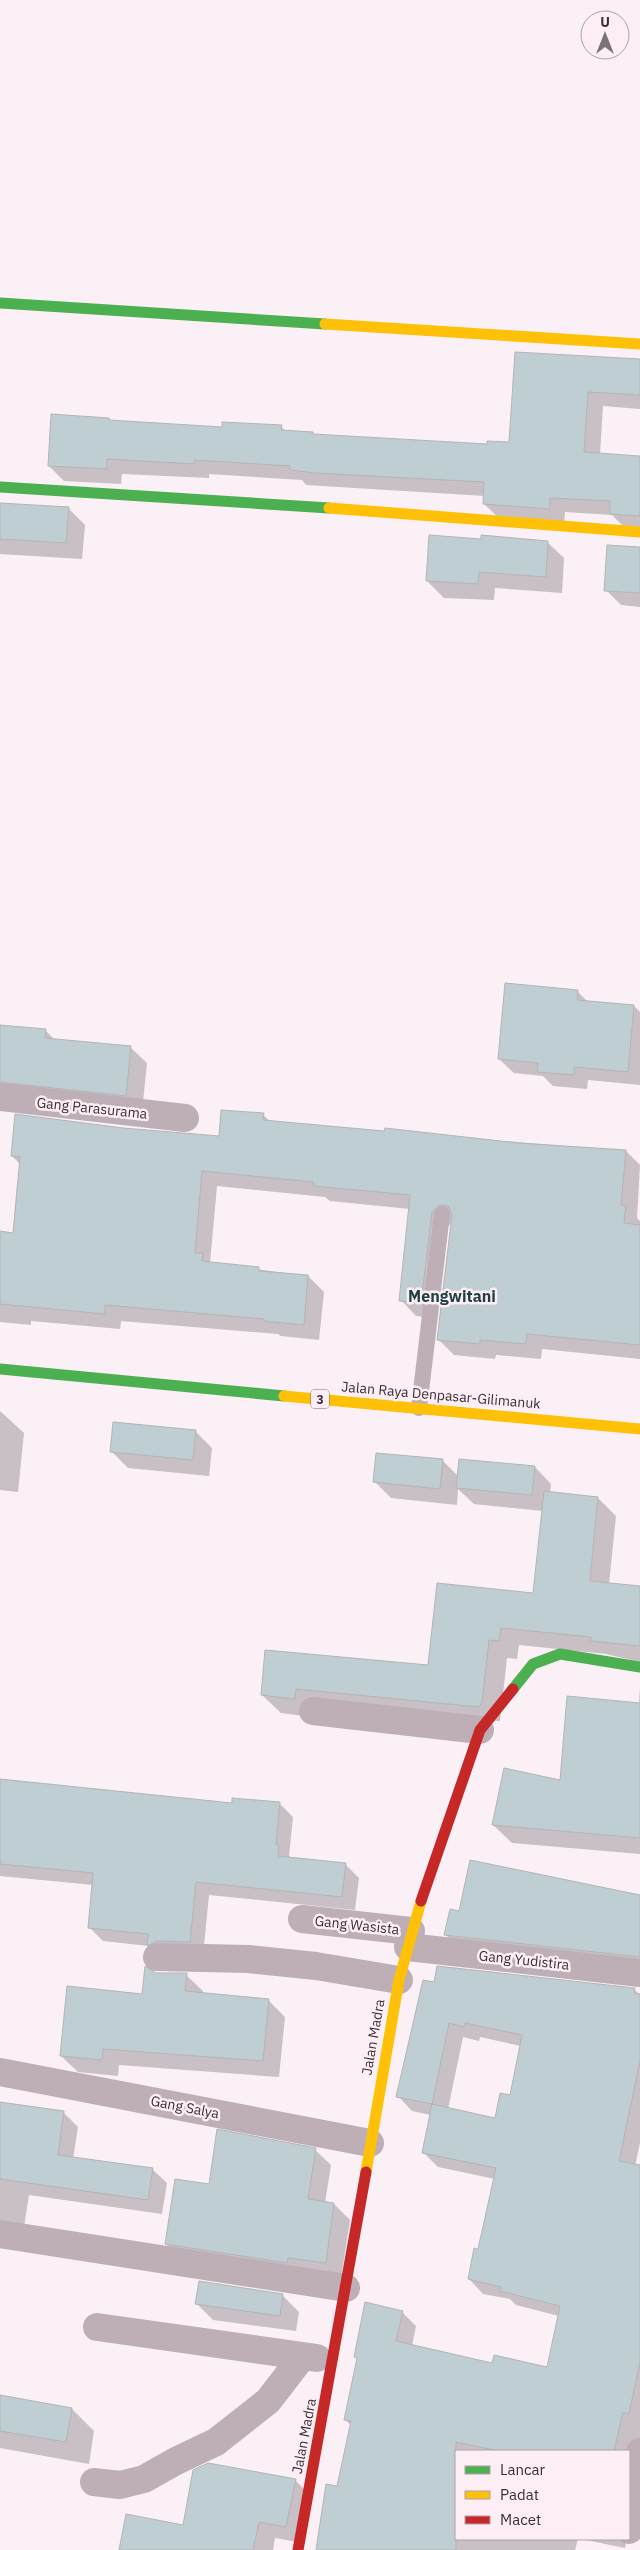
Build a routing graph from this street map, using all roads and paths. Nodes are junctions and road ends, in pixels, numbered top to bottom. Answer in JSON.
{"nodes":[{"id":1,"x":0,"y":303,"type":"edge"},
{"id":2,"x":640,"y":344,"type":"edge"},
{"id":3,"x":0,"y":487,"type":"edge"},
{"id":4,"x":640,"y":532,"type":"edge"},
{"id":5,"x":0,"y":1097,"type":"edge"},
{"id":6,"x":185,"y":1118,"type":"dead end"},
{"id":7,"x":442,"y":1214,"type":"dead end"},
{"id":8,"x":0,"y":1369,"type":"edge"},
{"id":9,"x":419,"y":1408,"type":"junction"},
{"id":10,"x":640,"y":1429,"type":"edge"},
{"id":11,"x":640,"y":1667,"type":"edge"},
{"id":12,"x":313,"y":1711,"type":"dead end"},
{"id":13,"x":480,"y":1730,"type":"junction"},
{"id":14,"x":302,"y":1919,"type":"dead end"},
{"id":15,"x":409,"y":1939,"type":"junction"},
{"id":16,"x":157,"y":1956,"type":"dead end"},
{"id":17,"x":640,"y":1973,"type":"edge"},
{"id":18,"x":399,"y":1980,"type":"junction"},
{"id":19,"x":0,"y":2072,"type":"edge"},
{"id":20,"x":370,"y":2142,"type":"junction"},
{"id":21,"x":0,"y":2234,"type":"edge"},
{"id":22,"x":346,"y":2288,"type":"junction"},
{"id":23,"x":97,"y":2327,"type":"dead end"},
{"id":24,"x":302,"y":2357,"type":"junction"},
{"id":25,"x":334,"y":2360,"type":"junction"},
{"id":26,"x":640,"y":2452,"type":"edge"},
{"id":27,"x":94,"y":2482,"type":"dead end"},
{"id":28,"x":630,"y":2523,"type":"edge"},
{"id":29,"x":298,"y":2550,"type":"edge"}],
"edges":[{"from":1,"to":2,"type":"main road"},
{"from":3,"to":4,"type":"main road"},
{"from":5,"to":6,"type":"street","name":"Gang Parasurama"},
{"from":7,"to":9,"type":"lane"},
{"from":8,"to":9,"type":"main road","name":"Jalan Raya Denpasar-Gilimanuk","number":"3"},
{"from":9,"to":10,"type":"main road","name":"Jalan Raya Denpasar-Gilimanuk","number":"3"},
{"from":11,"to":13,"type":"main road","name":"Jalan Madra"},
{"from":12,"to":13,"type":"street"},
{"from":13,"to":15,"type":"main road","name":"Jalan Madra"},
{"from":14,"to":15,"type":"street","name":"Gang Wasista"},
{"from":15,"to":17,"type":"street","name":"Gang Yudistira"},
{"from":15,"to":18,"type":"main road","name":"Jalan Madra"},
{"from":16,"to":18,"type":"street"},
{"from":18,"to":20,"type":"main road","name":"Jalan Madra"},
{"from":19,"to":20,"type":"street","name":"Gang Salya"},
{"from":20,"to":22,"type":"main road","name":"Jalan Madra"},
{"from":21,"to":22,"type":"street"},
{"from":22,"to":25,"type":"main road","name":"Jalan Madra"},
{"from":23,"to":24,"type":"street"},
{"from":24,"to":25,"type":"street"},
{"from":24,"to":27,"type":"street"},
{"from":25,"to":29,"type":"main road","name":"Jalan Madra"},
{"from":26,"to":28,"type":"street"}]}
